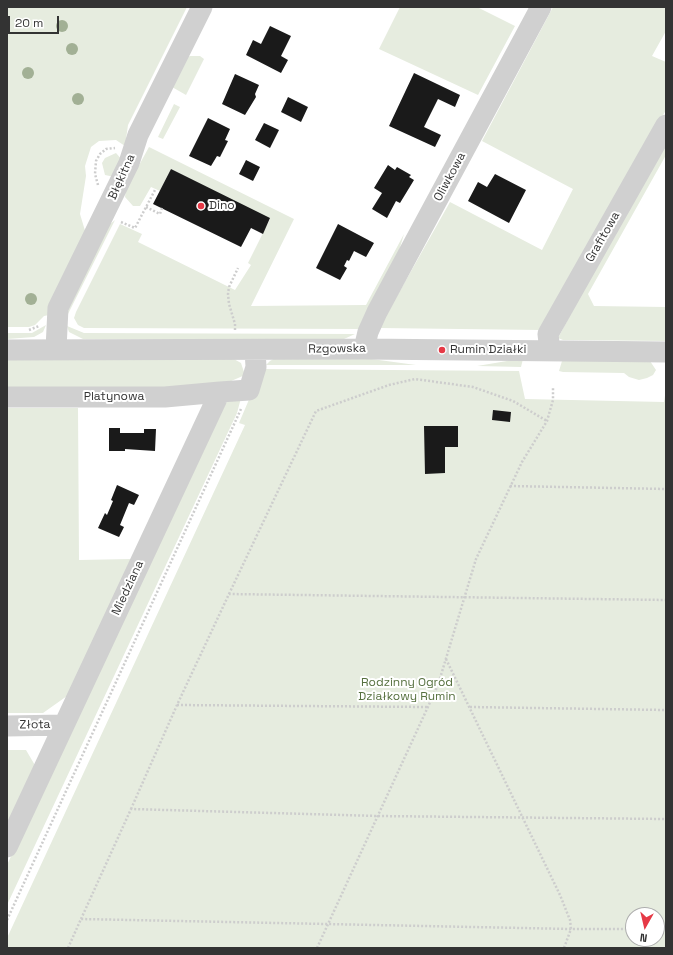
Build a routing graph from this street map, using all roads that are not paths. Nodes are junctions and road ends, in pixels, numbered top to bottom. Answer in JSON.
{"nodes":[{"id":1,"x":202,"y":7,"type":"edge"},
{"id":2,"x":541,"y":7,"type":"edge"},
{"id":3,"x":666,"y":125,"type":"edge"},
{"id":4,"x":56,"y":349,"type":"junction"},
{"id":5,"x":364,"y":349,"type":"junction"},
{"id":6,"x":7,"y":350,"type":"edge"},
{"id":7,"x":255,"y":350,"type":"junction"},
{"id":8,"x":550,"y":351,"type":"junction"},
{"id":9,"x":666,"y":352,"type":"edge"},
{"id":10,"x":220,"y":392,"type":"junction"},
{"id":11,"x":7,"y":396,"type":"edge"},
{"id":12,"x":64,"y":725,"type":"junction"},
{"id":13,"x":7,"y":726,"type":"edge"},
{"id":14,"x":7,"y":848,"type":"edge"}],
"edges":[{"from":1,"to":4,"type":"street","name":"Błękitna"},
{"from":2,"to":5,"type":"street","name":"Oliwkowa"},
{"from":3,"to":8,"type":"street","name":"Grafitowa"},
{"from":4,"to":6,"type":"street","name":"Rzgowska"},
{"from":4,"to":7,"type":"street","name":"Rzgowska"},
{"from":5,"to":7,"type":"street","name":"Rzgowska"},
{"from":5,"to":8,"type":"street","name":"Rzgowska"},
{"from":7,"to":10,"type":"street"},
{"from":8,"to":9,"type":"street","name":"Rzgowska"},
{"from":10,"to":11,"type":"street","name":"Platynowa"},
{"from":10,"to":12,"type":"street","name":"Miedziana"},
{"from":12,"to":13,"type":"street","name":"Złota"},
{"from":12,"to":14,"type":"street","name":"Miedziana"}]}
